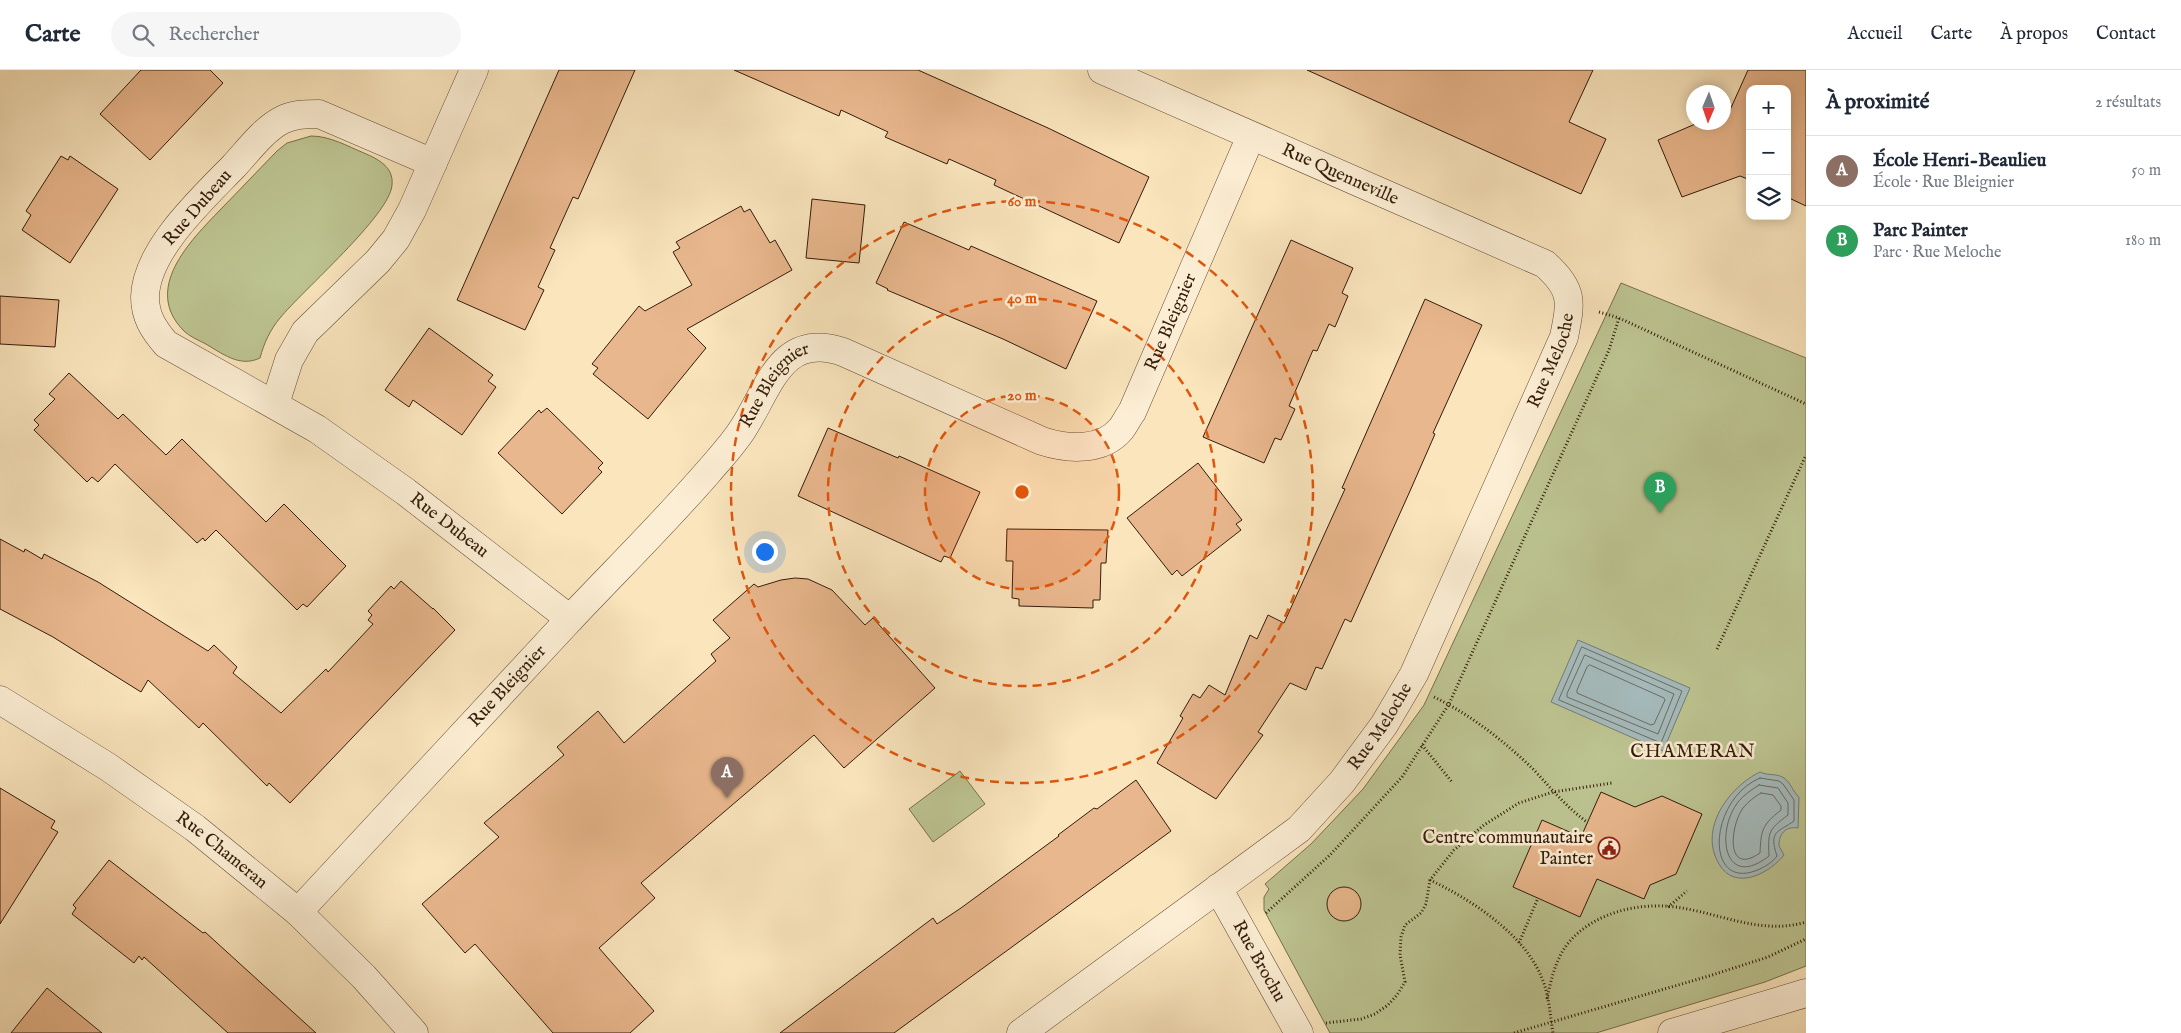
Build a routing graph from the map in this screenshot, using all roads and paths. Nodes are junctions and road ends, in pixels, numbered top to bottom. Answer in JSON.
{"nodes":[{"id":1,"x":474,"y":70,"type":"edge"},
{"id":2,"x":1102,"y":70,"type":"edge"},
{"id":3,"x":1251,"y":136,"type":"junction"},
{"id":4,"x":433,"y":163,"type":"junction"},
{"id":5,"x":1568,"y":292,"type":"joint"},
{"id":6,"x":1596,"y":312,"type":"dead end"},
{"id":7,"x":275,"y":404,"type":"junction"},
{"id":8,"x":1806,"y":404,"type":"edge"},
{"id":9,"x":1806,"y":455,"type":"edge"},
{"id":10,"x":570,"y":619,"type":"junction"},
{"id":11,"x":1717,"y":649,"type":"dead end"},
{"id":12,"x":1427,"y":694,"type":"dead end"},
{"id":13,"x":0,"y":700,"type":"edge"},
{"id":14,"x":1422,"y":745,"type":"dead end"},
{"id":15,"x":1452,"y":782,"type":"dead end"},
{"id":16,"x":1612,"y":783,"type":"dead end"},
{"id":17,"x":1553,"y":792,"type":"junction"},
{"id":18,"x":1587,"y":822,"type":"dead end"},
{"id":19,"x":1430,"y":880,"type":"junction"},
{"id":20,"x":1218,"y":888,"type":"junction"},
{"id":21,"x":1687,"y":891,"type":"dead end"},
{"id":22,"x":1538,"y":898,"type":"dead end"},
{"id":23,"x":1668,"y":907,"type":"junction"},
{"id":24,"x":298,"y":912,"type":"junction"},
{"id":25,"x":1806,"y":922,"type":"edge"},
{"id":26,"x":1806,"y":939,"type":"edge"},
{"id":27,"x":1519,"y":943,"type":"junction"},
{"id":28,"x":1806,"y":992,"type":"edge"},
{"id":29,"x":1547,"y":999,"type":"junction"},
{"id":30,"x":1551,"y":1024,"type":"junction"},
{"id":31,"x":1310,"y":1028,"type":"edge"},
{"id":32,"x":414,"y":1033,"type":"edge"},
{"id":33,"x":1021,"y":1033,"type":"edge"},
{"id":34,"x":1514,"y":1033,"type":"edge"},
{"id":35,"x":1553,"y":1033,"type":"edge"},
{"id":36,"x":1672,"y":1033,"type":"edge"}],
"edges":[{"from":1,"to":4,"type":"street"},
{"from":2,"to":3,"type":"street","name":"Rue Quenneville"},
{"from":3,"to":5,"type":"street","name":"Rue Quenneville"},
{"from":3,"to":10,"type":"street","name":"Rue Bleignier"},
{"from":4,"to":7,"type":"street"},
{"from":4,"to":7,"type":"street","name":"Rue Dubeau"},
{"from":5,"to":20,"type":"street","name":"Rue Meloche"},
{"from":6,"to":8,"type":"path"},
{"from":7,"to":10,"type":"street","name":"Rue Dubeau"},
{"from":9,"to":11,"type":"path"},
{"from":10,"to":24,"type":"street","name":"Rue Bleignier"},
{"from":12,"to":17,"type":"path"},
{"from":13,"to":24,"type":"street","name":"Rue Chameran"},
{"from":14,"to":15,"type":"path"},
{"from":16,"to":17,"type":"path"},
{"from":17,"to":18,"type":"path"},
{"from":17,"to":19,"type":"path"},
{"from":19,"to":27,"type":"path"},
{"from":19,"to":31,"type":"path"},
{"from":20,"to":31,"type":"street","name":"Rue Brochu"},
{"from":20,"to":33,"type":"street","name":"Rue Meloche"},
{"from":21,"to":23,"type":"path"},
{"from":22,"to":27,"type":"path"},
{"from":23,"to":25,"type":"path"},
{"from":23,"to":29,"type":"path"},
{"from":24,"to":32,"type":"street","name":"Rue Chameran"},
{"from":26,"to":30,"type":"path"},
{"from":27,"to":29,"type":"path"},
{"from":28,"to":36,"type":"street"},
{"from":29,"to":30,"type":"path"},
{"from":30,"to":34,"type":"path"},
{"from":30,"to":35,"type":"path"}]}
